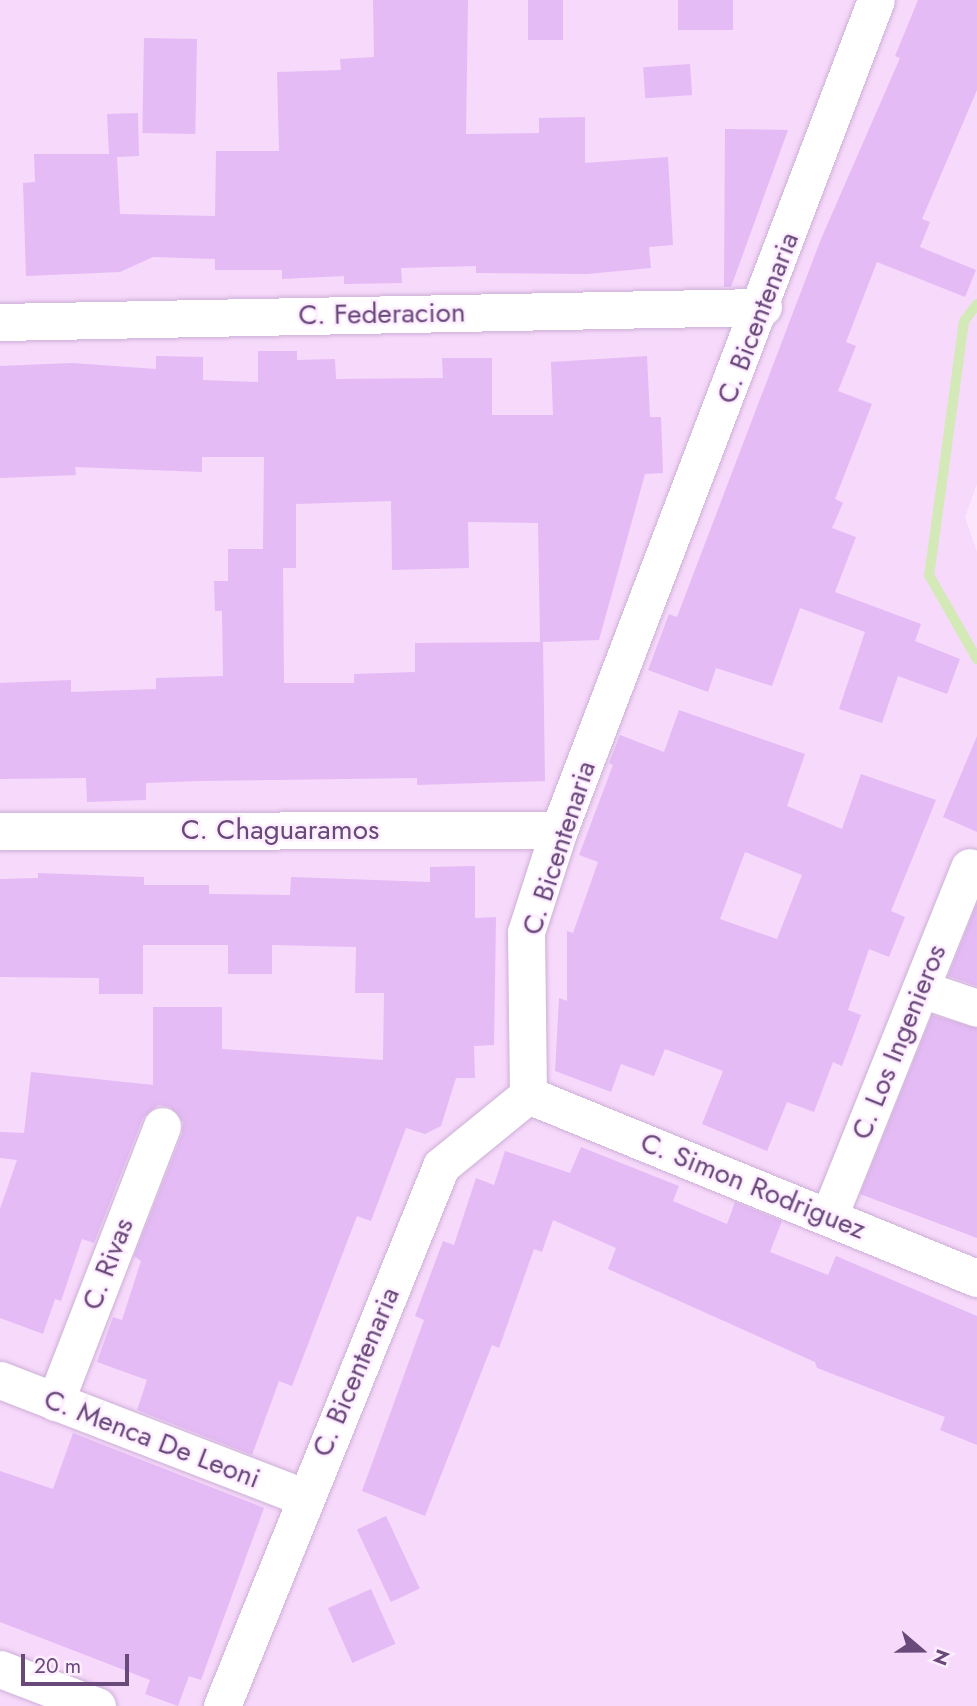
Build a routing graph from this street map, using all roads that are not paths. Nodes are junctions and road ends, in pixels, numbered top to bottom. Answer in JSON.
{"nodes":[{"id":1,"x":876,"y":0,"type":"edge"},
{"id":2,"x":763,"y":307,"type":"junction"},
{"id":3,"x":0,"y":322,"type":"edge"},
{"id":4,"x":559,"y":830,"type":"junction"},
{"id":5,"x":0,"y":831,"type":"edge"},
{"id":6,"x":969,"y":867,"type":"dead end"},
{"id":7,"x":921,"y":989,"type":"junction"},
{"id":8,"x":977,"y":1008,"type":"edge"},
{"id":9,"x":528,"y":1095,"type":"junction"},
{"id":10,"x":162,"y":1126,"type":"dead end"},
{"id":11,"x":829,"y":1216,"type":"junction"},
{"id":12,"x":977,"y":1278,"type":"edge"},
{"id":13,"x":0,"y":1380,"type":"edge"},
{"id":14,"x":55,"y":1402,"type":"junction"},
{"id":15,"x":304,"y":1497,"type":"junction"},
{"id":16,"x":0,"y":1669,"type":"edge"},
{"id":17,"x":97,"y":1706,"type":"edge"},
{"id":18,"x":222,"y":1706,"type":"edge"}],
"edges":[{"from":1,"to":2,"type":"street","name":"C. Bicentenaria"},
{"from":2,"to":3,"type":"street","name":"C. Federacion"},
{"from":2,"to":4,"type":"street","name":"C. Bicentenaria"},
{"from":4,"to":5,"type":"street","name":"C. Chaguaramos"},
{"from":4,"to":9,"type":"street","name":"C. Bicentenaria"},
{"from":6,"to":7,"type":"street","name":"C. Los Ingenieros"},
{"from":7,"to":8,"type":"street"},
{"from":7,"to":11,"type":"street","name":"C. Los Ingenieros"},
{"from":9,"to":11,"type":"street","name":"C. Simon Rodriguez"},
{"from":9,"to":15,"type":"street","name":"C. Bicentenaria"},
{"from":10,"to":14,"type":"street","name":"C. Rivas"},
{"from":11,"to":12,"type":"street","name":"C. Simon Rodriguez"},
{"from":13,"to":14,"type":"street","name":"C. Menca De Leoni"},
{"from":14,"to":15,"type":"street","name":"C. Menca De Leoni"},
{"from":15,"to":18,"type":"street","name":"C. Bicentenaria"},
{"from":16,"to":17,"type":"street"}]}
